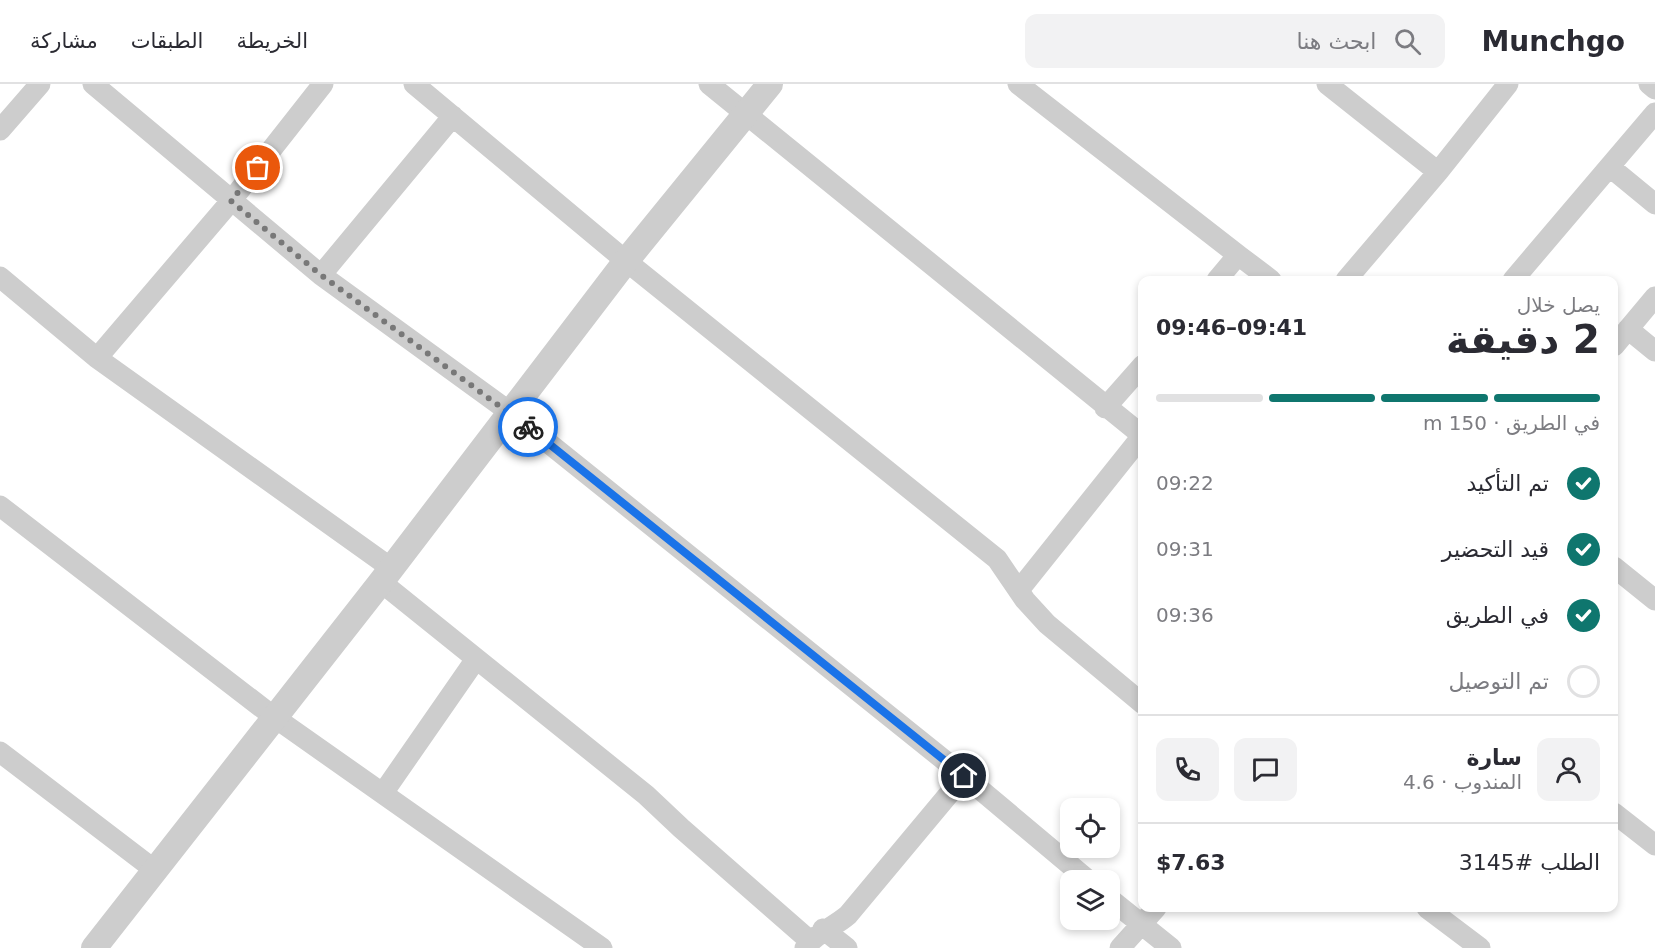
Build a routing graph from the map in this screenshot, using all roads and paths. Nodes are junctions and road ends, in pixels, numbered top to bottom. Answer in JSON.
{"nodes":[{"id":1,"x":40,"y":84,"type":"edge"},
{"id":2,"x":93,"y":84,"type":"edge"},
{"id":3,"x":323,"y":84,"type":"edge"},
{"id":4,"x":414,"y":84,"type":"edge"},
{"id":5,"x":709,"y":84,"type":"edge"},
{"id":6,"x":770,"y":84,"type":"edge"},
{"id":7,"x":1018,"y":84,"type":"edge"},
{"id":8,"x":1327,"y":84,"type":"edge"},
{"id":9,"x":1508,"y":84,"type":"edge"},
{"id":10,"x":1649,"y":84,"type":"edge"},
{"id":11,"x":1655,"y":89,"type":"edge"},
{"id":12,"x":118,"y":91,"type":"edge"},
{"id":13,"x":747,"y":113,"type":"junction"},
{"id":14,"x":1655,"y":113,"type":"edge"},
{"id":15,"x":453,"y":116,"type":"junction"},
{"id":16,"x":0,"y":130,"type":"edge"},
{"id":17,"x":1610,"y":167,"type":"junction"},
{"id":18,"x":1438,"y":172,"type":"junction"},
{"id":19,"x":231,"y":201,"type":"junction"},
{"id":20,"x":1655,"y":204,"type":"edge"},
{"id":21,"x":1238,"y":255,"type":"junction"},
{"id":22,"x":626,"y":261,"type":"junction"},
{"id":23,"x":321,"y":275,"type":"junction"},
{"id":24,"x":1220,"y":276,"type":"edge"},
{"id":25,"x":1266,"y":276,"type":"edge"},
{"id":26,"x":1349,"y":276,"type":"edge"},
{"id":27,"x":1516,"y":276,"type":"edge"},
{"id":28,"x":0,"y":277,"type":"edge"},
{"id":29,"x":1655,"y":297,"type":"edge"},
{"id":30,"x":1628,"y":330,"type":"junction"},
{"id":31,"x":1618,"y":341,"type":"edge"},
{"id":32,"x":1655,"y":351,"type":"edge"},
{"id":33,"x":97,"y":358,"type":"junction"},
{"id":34,"x":1138,"y":371,"type":"edge"},
{"id":35,"x":1105,"y":408,"type":"junction"},
{"id":36,"x":510,"y":413,"type":"junction"},
{"id":37,"x":1138,"y":432,"type":"edge"},
{"id":38,"x":1138,"y":442,"type":"edge"},
{"id":39,"x":0,"y":506,"type":"edge"},
{"id":40,"x":1618,"y":570,"type":"edge"},
{"id":41,"x":386,"y":575,"type":"junction"},
{"id":42,"x":1019,"y":590,"type":"junction"},
{"id":43,"x":1655,"y":600,"type":"edge"},
{"id":44,"x":476,"y":658,"type":"junction"},
{"id":45,"x":1138,"y":700,"type":"edge"},
{"id":46,"x":274,"y":717,"type":"junction"},
{"id":47,"x":0,"y":752,"type":"edge"},
{"id":48,"x":964,"y":776,"type":"junction"},
{"id":49,"x":383,"y":793,"type":"junction"},
{"id":50,"x":1618,"y":816,"type":"edge"},
{"id":51,"x":1655,"y":846,"type":"edge"},
{"id":52,"x":1077,"y":870,"type":"edge"},
{"id":53,"x":156,"y":872,"type":"junction"},
{"id":54,"x":1120,"y":907,"type":"edge"},
{"id":55,"x":1152,"y":912,"type":"edge"},
{"id":56,"x":1432,"y":912,"type":"edge"},
{"id":57,"x":1140,"y":924,"type":"junction"},
{"id":58,"x":813,"y":940,"type":"edge"},
{"id":59,"x":94,"y":948,"type":"edge"},
{"id":60,"x":602,"y":948,"type":"edge"},
{"id":61,"x":847,"y":948,"type":"edge"},
{"id":62,"x":1120,"y":948,"type":"edge"},
{"id":63,"x":1171,"y":948,"type":"edge"},
{"id":64,"x":1480,"y":948,"type":"edge"}],
"edges":[{"from":1,"to":16,"type":"street"},
{"from":2,"to":12,"type":"street"},
{"from":3,"to":19,"type":"street"},
{"from":4,"to":15,"type":"street"},
{"from":5,"to":13,"type":"street"},
{"from":6,"to":13,"type":"street"},
{"from":7,"to":21,"type":"street"},
{"from":8,"to":18,"type":"street"},
{"from":9,"to":18,"type":"street"},
{"from":10,"to":11,"type":"street"},
{"from":12,"to":19,"type":"street"},
{"from":13,"to":22,"type":"street"},
{"from":13,"to":35,"type":"street"},
{"from":14,"to":17,"type":"street"},
{"from":15,"to":22,"type":"street"},
{"from":15,"to":23,"type":"street"},
{"from":17,"to":20,"type":"street"},
{"from":17,"to":27,"type":"street"},
{"from":18,"to":26,"type":"street"},
{"from":19,"to":23,"type":"street"},
{"from":19,"to":33,"type":"street"},
{"from":21,"to":24,"type":"street"},
{"from":21,"to":25,"type":"street"},
{"from":22,"to":36,"type":"street"},
{"from":22,"to":42,"type":"street"},
{"from":23,"to":36,"type":"street"},
{"from":28,"to":33,"type":"street"},
{"from":29,"to":30,"type":"street"},
{"from":30,"to":31,"type":"street"},
{"from":30,"to":32,"type":"street"},
{"from":33,"to":41,"type":"street"},
{"from":34,"to":35,"type":"street"},
{"from":35,"to":37,"type":"street"},
{"from":36,"to":41,"type":"street"},
{"from":36,"to":48,"type":"street"},
{"from":38,"to":42,"type":"street"},
{"from":39,"to":46,"type":"street"},
{"from":40,"to":43,"type":"street"},
{"from":41,"to":44,"type":"street"},
{"from":41,"to":46,"type":"street"},
{"from":42,"to":45,"type":"street"},
{"from":44,"to":49,"type":"street"},
{"from":44,"to":58,"type":"street"},
{"from":46,"to":49,"type":"street"},
{"from":46,"to":53,"type":"street"},
{"from":47,"to":53,"type":"street"},
{"from":48,"to":52,"type":"street"},
{"from":48,"to":58,"type":"street"},
{"from":49,"to":60,"type":"street"},
{"from":50,"to":51,"type":"street"},
{"from":53,"to":59,"type":"street"},
{"from":54,"to":57,"type":"street"},
{"from":55,"to":57,"type":"street"},
{"from":56,"to":64,"type":"street"},
{"from":57,"to":62,"type":"street"},
{"from":57,"to":63,"type":"street"},
{"from":58,"to":61,"type":"street"}]}
